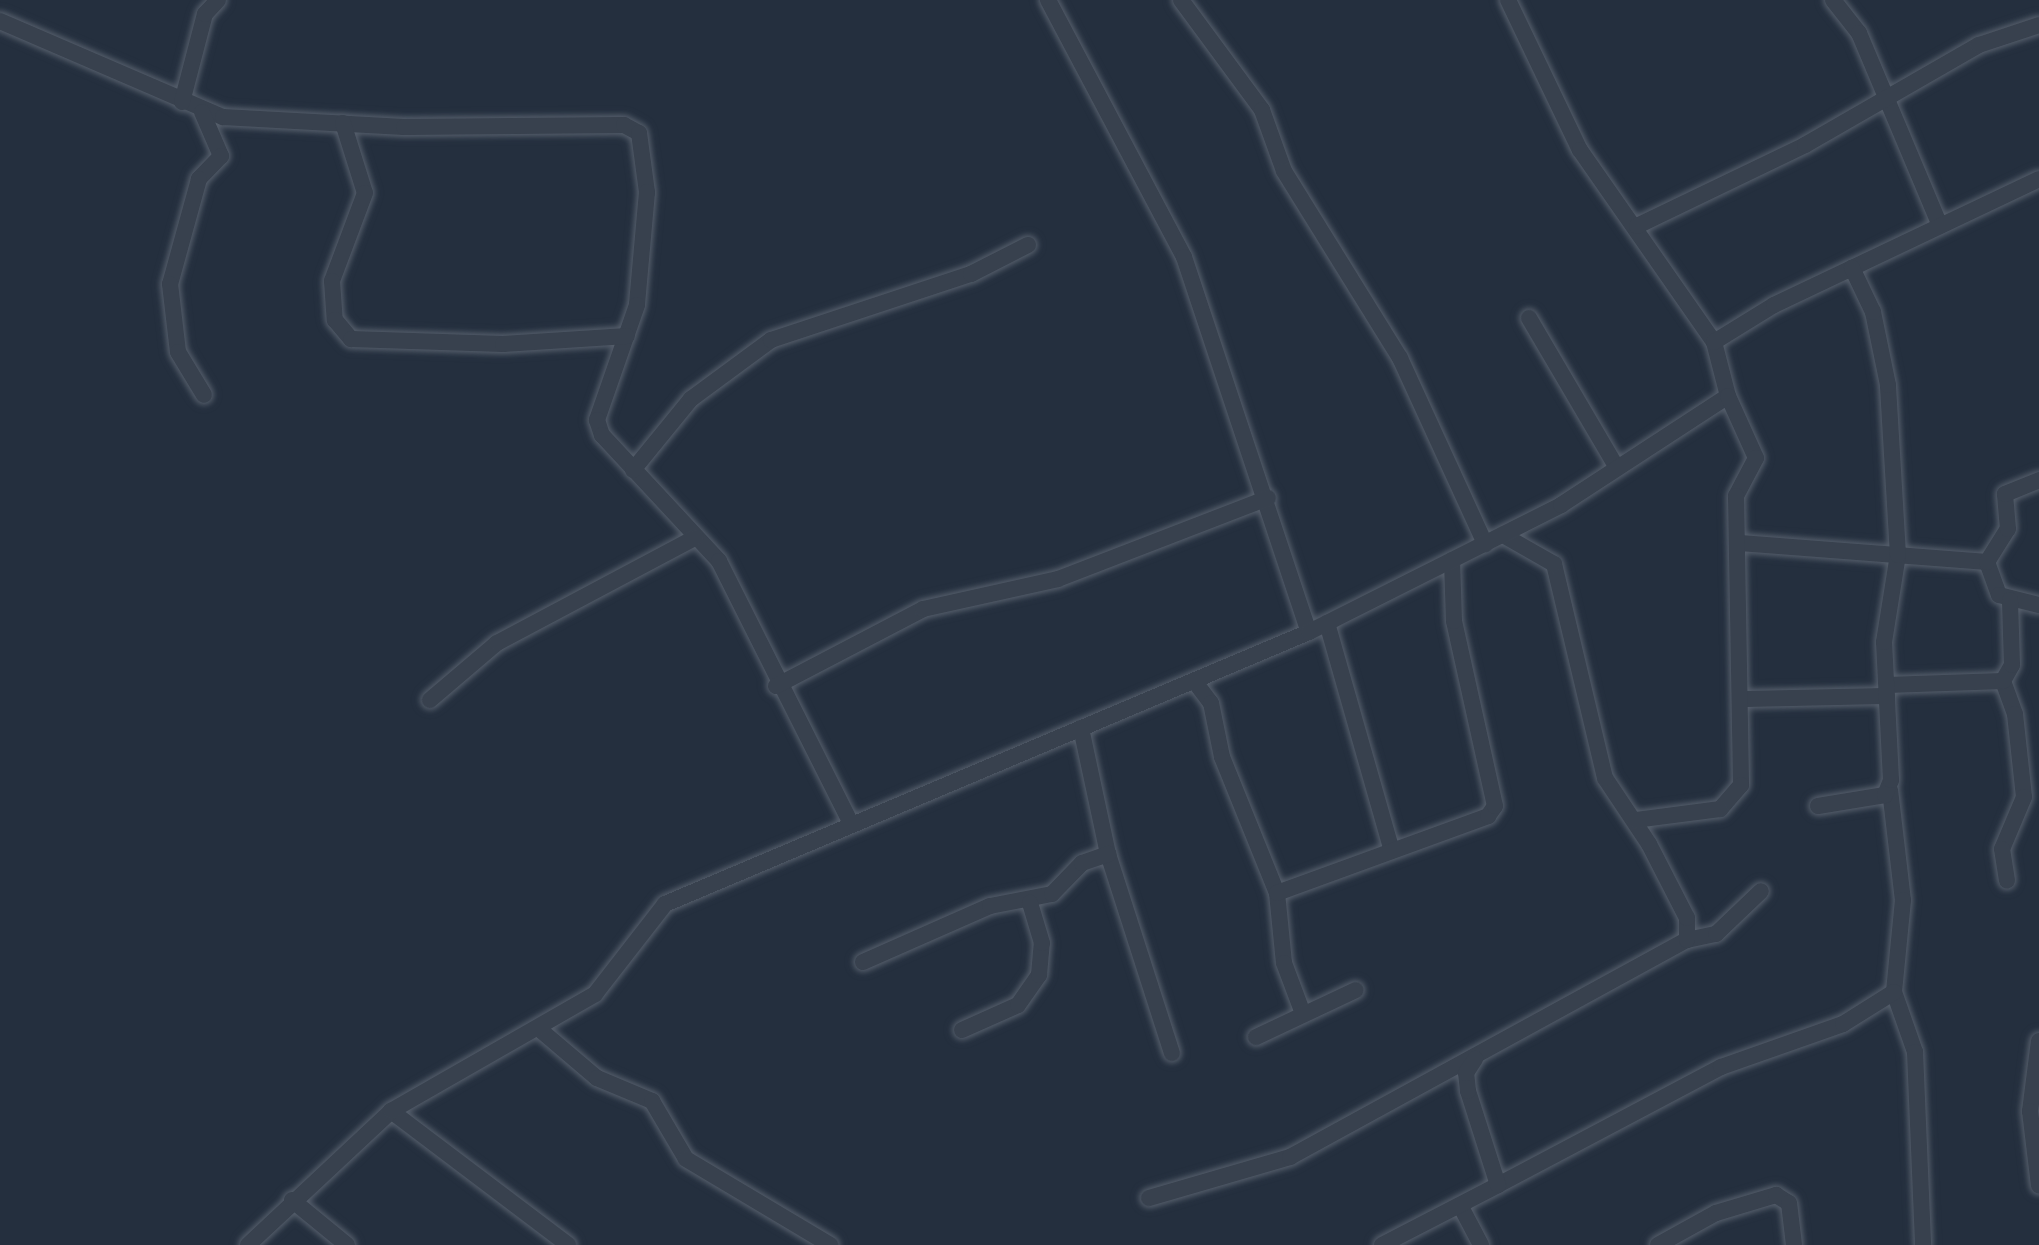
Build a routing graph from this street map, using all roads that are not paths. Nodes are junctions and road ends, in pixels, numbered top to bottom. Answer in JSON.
{"nodes":[{"id":1,"x":218,"y":0,"type":"edge"},
{"id":2,"x":1048,"y":0,"type":"edge"},
{"id":3,"x":1181,"y":0,"type":"edge"},
{"id":4,"x":1508,"y":0,"type":"edge"},
{"id":5,"x":1833,"y":0,"type":"edge"},
{"id":6,"x":0,"y":22,"type":"edge"},
{"id":7,"x":2039,"y":26,"type":"edge"},
{"id":8,"x":182,"y":101,"type":"junction"},
{"id":9,"x":1884,"y":101,"type":"junction"},
{"id":10,"x":202,"y":112,"type":"junction"},
{"id":11,"x":343,"y":123,"type":"junction"},
{"id":12,"x":2039,"y":179,"type":"edge"},
{"id":13,"x":1637,"y":226,"type":"junction"},
{"id":14,"x":1940,"y":226,"type":"junction"},
{"id":15,"x":1028,"y":245,"type":"dead end"},
{"id":16,"x":1852,"y":268,"type":"junction"},
{"id":17,"x":1528,"y":318,"type":"dead end"},
{"id":18,"x":627,"y":336,"type":"junction"},
{"id":19,"x":1714,"y":343,"type":"junction"},
{"id":20,"x":204,"y":394,"type":"dead end"},
{"id":21,"x":1729,"y":396,"type":"junction"},
{"id":22,"x":1614,"y":464,"type":"junction"},
{"id":23,"x":632,"y":470,"type":"junction"},
{"id":24,"x":2039,"y":479,"type":"edge"},
{"id":25,"x":1268,"y":499,"type":"junction"},
{"id":26,"x":1503,"y":535,"type":"junction"},
{"id":27,"x":696,"y":537,"type":"junction"},
{"id":28,"x":1740,"y":543,"type":"junction"},
{"id":29,"x":1485,"y":544,"type":"junction"},
{"id":30,"x":1898,"y":555,"type":"junction"},
{"id":31,"x":1452,"y":560,"type":"junction"},
{"id":32,"x":1987,"y":562,"type":"junction"},
{"id":33,"x":2010,"y":601,"type":"junction"},
{"id":34,"x":2039,"y":605,"type":"edge"},
{"id":35,"x":1327,"y":623,"type":"junction"},
{"id":36,"x":1309,"y":632,"type":"junction"},
{"id":37,"x":2003,"y":681,"type":"junction"},
{"id":38,"x":1195,"y":682,"type":"junction"},
{"id":39,"x":776,"y":686,"type":"junction"},
{"id":40,"x":1887,"y":691,"type":"junction"},
{"id":41,"x":1743,"y":699,"type":"junction"},
{"id":42,"x":430,"y":700,"type":"dead end"},
{"id":43,"x":1081,"y":728,"type":"junction"},
{"id":44,"x":1890,"y":790,"type":"junction"},
{"id":45,"x":1818,"y":806,"type":"dead end"},
{"id":46,"x":1635,"y":820,"type":"junction"},
{"id":47,"x":851,"y":823,"type":"junction"},
{"id":48,"x":1390,"y":848,"type":"junction"},
{"id":49,"x":1108,"y":854,"type":"junction"},
{"id":50,"x":2007,"y":881,"type":"dead end"},
{"id":51,"x":1761,"y":891,"type":"dead end"},
{"id":52,"x":1276,"y":893,"type":"junction"},
{"id":53,"x":1030,"y":903,"type":"junction"},
{"id":54,"x":1687,"y":940,"type":"junction"},
{"id":55,"x":863,"y":962,"type":"dead end"},
{"id":56,"x":1356,"y":990,"type":"dead end"},
{"id":57,"x":1894,"y":992,"type":"junction"},
{"id":58,"x":1302,"y":1011,"type":"junction"},
{"id":59,"x":538,"y":1028,"type":"junction"},
{"id":60,"x":962,"y":1030,"type":"dead end"},
{"id":61,"x":1256,"y":1037,"type":"dead end"},
{"id":62,"x":2039,"y":1040,"type":"edge"},
{"id":63,"x":1172,"y":1053,"type":"dead end"},
{"id":64,"x":1479,"y":1053,"type":"junction"},
{"id":65,"x":2034,"y":1109,"type":"edge"},
{"id":66,"x":391,"y":1111,"type":"junction"},
{"id":67,"x":1498,"y":1185,"type":"junction"},
{"id":68,"x":2039,"y":1185,"type":"edge"},
{"id":69,"x":1150,"y":1198,"type":"dead end"},
{"id":70,"x":292,"y":1200,"type":"junction"},
{"id":71,"x":1461,"y":1207,"type":"junction"},
{"id":72,"x":248,"y":1245,"type":"edge"},
{"id":73,"x":347,"y":1245,"type":"edge"},
{"id":74,"x":568,"y":1245,"type":"edge"},
{"id":75,"x":830,"y":1245,"type":"edge"},
{"id":76,"x":1382,"y":1245,"type":"edge"},
{"id":77,"x":1481,"y":1245,"type":"edge"},
{"id":78,"x":1658,"y":1245,"type":"edge"},
{"id":79,"x":1794,"y":1245,"type":"edge"},
{"id":80,"x":1923,"y":1245,"type":"edge"}],
"edges":[{"from":1,"to":8,"type":"street"},
{"from":2,"to":25,"type":"street"},
{"from":3,"to":29,"type":"street"},
{"from":4,"to":13,"type":"street"},
{"from":5,"to":9,"type":"street"},
{"from":6,"to":8,"type":"street"},
{"from":7,"to":9,"type":"street"},
{"from":8,"to":10,"type":"street"},
{"from":9,"to":13,"type":"street"},
{"from":9,"to":14,"type":"street"},
{"from":10,"to":11,"type":"street"},
{"from":10,"to":20,"type":"street"},
{"from":11,"to":18,"type":"street"},
{"from":11,"to":18,"type":"street"},
{"from":12,"to":14,"type":"street"},
{"from":13,"to":19,"type":"street"},
{"from":14,"to":16,"type":"street"},
{"from":15,"to":23,"type":"street"},
{"from":16,"to":19,"type":"street"},
{"from":16,"to":30,"type":"street"},
{"from":17,"to":22,"type":"street"},
{"from":18,"to":23,"type":"street"},
{"from":19,"to":21,"type":"street"},
{"from":21,"to":22,"type":"street"},
{"from":21,"to":28,"type":"street"},
{"from":22,"to":26,"type":"street"},
{"from":23,"to":27,"type":"street"},
{"from":24,"to":32,"type":"street"},
{"from":25,"to":36,"type":"street"},
{"from":25,"to":39,"type":"street"},
{"from":26,"to":29,"type":"street"},
{"from":26,"to":46,"type":"street"},
{"from":27,"to":39,"type":"street"},
{"from":27,"to":42,"type":"street"},
{"from":28,"to":30,"type":"street"},
{"from":28,"to":41,"type":"street"},
{"from":29,"to":31,"type":"street"},
{"from":30,"to":32,"type":"street"},
{"from":30,"to":40,"type":"street"},
{"from":31,"to":35,"type":"street"},
{"from":31,"to":48,"type":"street"},
{"from":32,"to":33,"type":"street"},
{"from":33,"to":34,"type":"street"},
{"from":33,"to":37,"type":"street"},
{"from":35,"to":36,"type":"street"},
{"from":35,"to":48,"type":"street"},
{"from":36,"to":38,"type":"street"},
{"from":37,"to":40,"type":"street"},
{"from":37,"to":50,"type":"street"},
{"from":38,"to":43,"type":"street"},
{"from":38,"to":52,"type":"street"},
{"from":39,"to":47,"type":"street"},
{"from":40,"to":41,"type":"street"},
{"from":40,"to":44,"type":"street"},
{"from":41,"to":46,"type":"street"},
{"from":43,"to":47,"type":"street"},
{"from":43,"to":49,"type":"street"},
{"from":44,"to":45,"type":"street"},
{"from":44,"to":57,"type":"street"},
{"from":46,"to":54,"type":"street"},
{"from":47,"to":59,"type":"street"},
{"from":48,"to":52,"type":"street"},
{"from":49,"to":53,"type":"street"},
{"from":49,"to":63,"type":"street"},
{"from":51,"to":54,"type":"street"},
{"from":52,"to":58,"type":"street"},
{"from":53,"to":55,"type":"street"},
{"from":53,"to":60,"type":"street"},
{"from":54,"to":64,"type":"street"},
{"from":56,"to":58,"type":"street"},
{"from":57,"to":67,"type":"street"},
{"from":57,"to":80,"type":"street"},
{"from":58,"to":61,"type":"street"},
{"from":59,"to":66,"type":"street"},
{"from":59,"to":75,"type":"street"},
{"from":62,"to":65,"type":"street"},
{"from":64,"to":67,"type":"street"},
{"from":64,"to":69,"type":"street"},
{"from":65,"to":68,"type":"street"},
{"from":66,"to":70,"type":"street"},
{"from":66,"to":74,"type":"street"},
{"from":67,"to":71,"type":"street"},
{"from":70,"to":72,"type":"street"},
{"from":70,"to":73,"type":"street"},
{"from":71,"to":76,"type":"street"},
{"from":71,"to":77,"type":"street"},
{"from":78,"to":79,"type":"street"}]}
